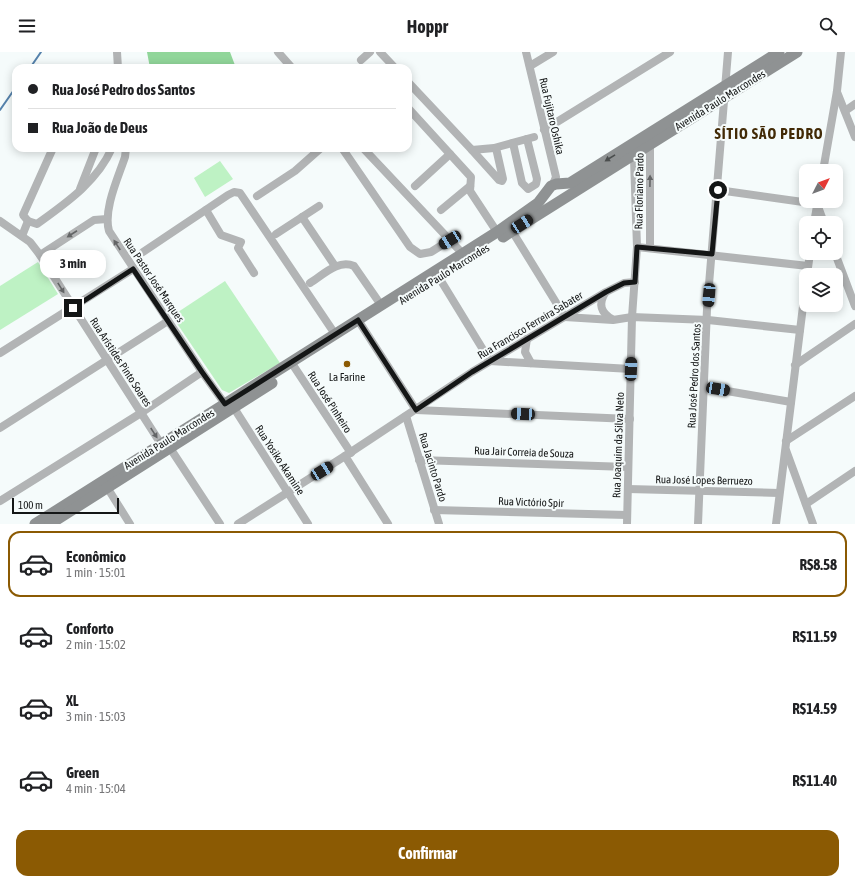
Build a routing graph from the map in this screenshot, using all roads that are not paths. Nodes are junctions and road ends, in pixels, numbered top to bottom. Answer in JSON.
{"nodes":[{"id":1,"x":117,"y":52,"type":"edge"},
{"id":2,"x":278,"y":52,"type":"edge"},
{"id":3,"x":370,"y":52,"type":"edge"},
{"id":4,"x":380,"y":52,"type":"edge"},
{"id":5,"x":526,"y":52,"type":"edge"},
{"id":6,"x":553,"y":52,"type":"edge"},
{"id":7,"x":670,"y":52,"type":"edge"},
{"id":8,"x":728,"y":52,"type":"edge"},
{"id":9,"x":779,"y":52,"type":"edge"},
{"id":10,"x":797,"y":52,"type":"edge"},
{"id":11,"x":841,"y":52,"type":"edge"},
{"id":12,"x":361,"y":60,"type":"dead end"},
{"id":13,"x":118,"y":64,"type":"edge"},
{"id":14,"x":288,"y":64,"type":"edge"},
{"id":15,"x":391,"y":64,"type":"edge"},
{"id":16,"x":530,"y":66,"type":"junction"},
{"id":17,"x":726,"y":85,"type":"junction"},
{"id":18,"x":412,"y":86,"type":"edge"},
{"id":19,"x":837,"y":91,"type":"junction"},
{"id":20,"x":725,"y":97,"type":"junction"},
{"id":21,"x":855,"y":104,"type":"edge"},
{"id":22,"x":844,"y":111,"type":"junction"},
{"id":23,"x":412,"y":113,"type":"edge"},
{"id":24,"x":544,"y":130,"type":"junction"},
{"id":25,"x":855,"y":137,"type":"edge"},
{"id":26,"x":649,"y":139,"type":"junction"},
{"id":27,"x":513,"y":143,"type":"junction"},
{"id":28,"x":496,"y":148,"type":"junction"},
{"id":29,"x":472,"y":150,"type":"junction"},
{"id":30,"x":631,"y":150,"type":"junction"},
{"id":31,"x":51,"y":152,"type":"edge"},
{"id":32,"x":94,"y":152,"type":"edge"},
{"id":33,"x":110,"y":152,"type":"edge"},
{"id":34,"x":126,"y":152,"type":"edge"},
{"id":35,"x":316,"y":152,"type":"edge"},
{"id":36,"x":345,"y":152,"type":"edge"},
{"id":37,"x":367,"y":152,"type":"edge"},
{"id":38,"x":450,"y":154,"type":"junction"},
{"id":39,"x":824,"y":164,"type":"edge"},
{"id":40,"x":557,"y":184,"type":"junction"},
{"id":41,"x":415,"y":186,"type":"dead end"},
{"id":42,"x":470,"y":186,"type":"junction"},
{"id":43,"x":718,"y":190,"type":"junction"},
{"id":44,"x":78,"y":194,"type":"junction"},
{"id":45,"x":257,"y":196,"type":"dead end"},
{"id":46,"x":544,"y":196,"type":"junction"},
{"id":47,"x":799,"y":200,"type":"edge"},
{"id":48,"x":559,"y":201,"type":"junction"},
{"id":49,"x":319,"y":206,"type":"dead end"},
{"id":50,"x":206,"y":210,"type":"junction"},
{"id":51,"x":441,"y":210,"type":"dead end"},
{"id":52,"x":302,"y":217,"type":"junction"},
{"id":53,"x":107,"y":219,"type":"junction"},
{"id":54,"x":0,"y":221,"type":"edge"},
{"id":55,"x":28,"y":221,"type":"junction"},
{"id":56,"x":512,"y":231,"type":"junction"},
{"id":57,"x":497,"y":232,"type":"junction"},
{"id":58,"x":276,"y":234,"type":"dead end"},
{"id":59,"x":22,"y":236,"type":"junction"},
{"id":60,"x":450,"y":240,"type":"junction"},
{"id":61,"x":637,"y":247,"type":"junction"},
{"id":62,"x":650,"y":248,"type":"junction"},
{"id":63,"x":143,"y":252,"type":"dead end"},
{"id":64,"x":463,"y":254,"type":"junction"},
{"id":65,"x":712,"y":254,"type":"junction"},
{"id":66,"x":40,"y":255,"type":"junction"},
{"id":67,"x":809,"y":260,"type":"edge"},
{"id":68,"x":838,"y":260,"type":"edge"},
{"id":69,"x":336,"y":266,"type":"junction"},
{"id":70,"x":808,"y":266,"type":"joint"},
{"id":71,"x":133,"y":269,"type":"junction"},
{"id":72,"x":254,"y":273,"type":"dead end"},
{"id":73,"x":436,"y":274,"type":"junction"},
{"id":74,"x":635,"y":282,"type":"junction"},
{"id":75,"x":310,"y":283,"type":"dead end"},
{"id":76,"x":606,"y":292,"type":"junction"},
{"id":77,"x":381,"y":305,"type":"junction"},
{"id":78,"x":855,"y":306,"type":"edge"},
{"id":79,"x":73,"y":308,"type":"junction"},
{"id":80,"x":802,"y":312,"type":"edge"},
{"id":81,"x":565,"y":316,"type":"junction"},
{"id":82,"x":632,"y":316,"type":"junction"},
{"id":83,"x":613,"y":320,"type":"junction"},
{"id":84,"x":708,"y":320,"type":"junction"},
{"id":85,"x":168,"y":321,"type":"junction"},
{"id":86,"x":360,"y":323,"type":"junction"},
{"id":87,"x":855,"y":324,"type":"edge"},
{"id":88,"x":800,"y":330,"type":"junction"},
{"id":89,"x":335,"y":334,"type":"junction"},
{"id":90,"x":527,"y":340,"type":"junction"},
{"id":91,"x":0,"y":354,"type":"edge"},
{"id":92,"x":108,"y":360,"type":"junction"},
{"id":93,"x":490,"y":361,"type":"junction"},
{"id":94,"x":531,"y":363,"type":"junction"},
{"id":95,"x":293,"y":365,"type":"junction"},
{"id":96,"x":795,"y":365,"type":"junction"},
{"id":97,"x":631,"y":369,"type":"junction"},
{"id":98,"x":202,"y":372,"type":"junction"},
{"id":99,"x":704,"y":387,"type":"junction"},
{"id":100,"x":855,"y":396,"type":"edge"},
{"id":101,"x":791,"y":402,"type":"junction"},
{"id":102,"x":230,"y":406,"type":"junction"},
{"id":103,"x":416,"y":410,"type":"junction"},
{"id":104,"x":141,"y":413,"type":"junction"},
{"id":105,"x":406,"y":416,"type":"junction"},
{"id":106,"x":630,"y":419,"type":"junction"},
{"id":107,"x":0,"y":428,"type":"edge"},
{"id":108,"x":786,"y":444,"type":"junction"},
{"id":109,"x":166,"y":446,"type":"junction"},
{"id":110,"x":348,"y":455,"type":"junction"},
{"id":111,"x":419,"y":460,"type":"junction"},
{"id":112,"x":628,"y":467,"type":"junction"},
{"id":113,"x":855,"y":471,"type":"edge"},
{"id":114,"x":105,"y":484,"type":"junction"},
{"id":115,"x":628,"y":489,"type":"junction"},
{"id":116,"x":700,"y":491,"type":"junction"},
{"id":117,"x":288,"y":493,"type":"junction"},
{"id":118,"x":779,"y":493,"type":"junction"},
{"id":119,"x":0,"y":501,"type":"edge"},
{"id":120,"x":806,"y":504,"type":"junction"},
{"id":121,"x":434,"y":510,"type":"junction"},
{"id":122,"x":627,"y":515,"type":"junction"},
{"id":123,"x":35,"y":524,"type":"edge"},
{"id":124,"x":50,"y":524,"type":"edge"},
{"id":125,"x":130,"y":524,"type":"edge"},
{"id":126,"x":220,"y":524,"type":"edge"},
{"id":127,"x":238,"y":524,"type":"edge"},
{"id":128,"x":308,"y":524,"type":"edge"},
{"id":129,"x":388,"y":524,"type":"edge"},
{"id":130,"x":439,"y":524,"type":"edge"},
{"id":131,"x":627,"y":524,"type":"edge"},
{"id":132,"x":698,"y":524,"type":"edge"},
{"id":133,"x":776,"y":524,"type":"edge"},
{"id":134,"x":813,"y":524,"type":"edge"}],
"edges":[{"from":1,"to":13,"type":"street"},
{"from":2,"to":14,"type":"street"},
{"from":3,"to":12,"type":"street"},
{"from":4,"to":15,"type":"street"},
{"from":5,"to":16,"type":"street","name":"Rua Fujitaro Oshika"},
{"from":6,"to":16,"type":"street"},
{"from":7,"to":24,"type":"street"},
{"from":8,"to":17,"type":"street","name":"Rua José Pedro dos Santos"},
{"from":9,"to":17,"type":"street","name":"Avenida Paulo Marcondes"},
{"from":10,"to":20,"type":"street","name":"Avenida Paulo Marcondes"},
{"from":11,"to":19,"type":"street"},
{"from":16,"to":24,"type":"street","name":"Rua Fujitaro Oshika"},
{"from":17,"to":20,"type":"street","name":"Rua José Pedro dos Santos"},
{"from":17,"to":26,"type":"street","name":"Avenida Paulo Marcondes"},
{"from":18,"to":29,"type":"street"},
{"from":19,"to":22,"type":"street"},
{"from":19,"to":39,"type":"street"},
{"from":20,"to":26,"type":"street","name":"Avenida Paulo Marcondes"},
{"from":20,"to":43,"type":"street","name":"Rua José Pedro dos Santos"},
{"from":21,"to":22,"type":"street"},
{"from":22,"to":25,"type":"street"},
{"from":23,"to":38,"type":"street"},
{"from":24,"to":40,"type":"street","name":"Rua Fujitaro Oshika"},
{"from":26,"to":30,"type":"street","name":"Avenida Paulo Marcondes"},
{"from":62,"to":26,"type":"street","name":"Rua Floriano Pardo","one_way":true},
{"from":27,"to":27,"type":"street"},
{"from":27,"to":28,"type":"street"},
{"from":28,"to":29,"type":"street"},
{"from":28,"to":29,"type":"street"},
{"from":30,"to":40,"type":"street","name":"Avenida Paulo Marcondes","one_way":true},
{"from":30,"to":48,"type":"street","name":"Avenida Paulo Marcondes"},
{"from":30,"to":61,"type":"street","name":"Rua Floriano Pardo"},
{"from":31,"to":55,"type":"street"},
{"from":32,"to":44,"type":"street"},
{"from":33,"to":44,"type":"street"},
{"from":34,"to":53,"type":"street"},
{"from":35,"to":45,"type":"street"},
{"from":36,"to":60,"type":"street"},
{"from":37,"to":60,"type":"street"},
{"from":38,"to":41,"type":"street"},
{"from":38,"to":42,"type":"street"},
{"from":40,"to":46,"type":"street","name":"Avenida Paulo Marcondes"},
{"from":40,"to":48,"type":"street"},
{"from":42,"to":51,"type":"street"},
{"from":42,"to":57,"type":"street"},
{"from":43,"to":47,"type":"street"},
{"from":43,"to":65,"type":"street","name":"Rua José Pedro dos Santos"},
{"from":44,"to":55,"type":"street"},
{"from":46,"to":48,"type":"street"},
{"from":46,"to":57,"type":"street","name":"Avenida Paulo Marcondes"},
{"from":48,"to":56,"type":"street","name":"Avenida Paulo Marcondes"},
{"from":49,"to":52,"type":"street"},
{"from":50,"to":63,"type":"street"},
{"from":50,"to":72,"type":"street"},
{"from":50,"to":89,"type":"street"},
{"from":52,"to":58,"type":"street"},
{"from":52,"to":69,"type":"street"},
{"from":53,"to":66,"type":"street","one_way":true},
{"from":71,"to":53,"type":"street","name":"Rua Pastor José Marques","one_way":true},
{"from":54,"to":59,"type":"street","name":"Rua Arístides Pinto Soares"},
{"from":55,"to":59,"type":"street"},
{"from":56,"to":73,"type":"street","name":"Avenida Paulo Marcondes"},
{"from":56,"to":81,"type":"street"},
{"from":57,"to":64,"type":"street","name":"Avenida Paulo Marcondes"},
{"from":59,"to":66,"type":"street","name":"Rua Arístides Pinto Soares"},
{"from":60,"to":64,"type":"street"},
{"from":61,"to":62,"type":"street"},
{"from":61,"to":74,"type":"street","name":"Rua Joaquim da Silva Neto"},
{"from":62,"to":65,"type":"street"},
{"from":64,"to":73,"type":"street","name":"Avenida Paulo Marcondes"},
{"from":65,"to":70,"type":"street"},
{"from":65,"to":84,"type":"street","name":"Rua José Pedro dos Santos"},
{"from":66,"to":79,"type":"street","name":"Rua Arístides Pinto Soares","one_way":true},
{"from":67,"to":70,"type":"street"},
{"from":68,"to":78,"type":"street"},
{"from":69,"to":75,"type":"street"},
{"from":69,"to":77,"type":"street"},
{"from":71,"to":79,"type":"street"},
{"from":71,"to":85,"type":"street","name":"Rua Pastor José Marques"},
{"from":73,"to":77,"type":"street","name":"Avenida Paulo Marcondes"},
{"from":73,"to":86,"type":"street","name":"Avenida Paulo Marcondes"},
{"from":73,"to":93,"type":"street"},
{"from":74,"to":76,"type":"street","name":"Rua Francisco Ferreira Sabater"},
{"from":74,"to":82,"type":"street","name":"Rua Joaquim da Silva Neto"},
{"from":76,"to":81,"type":"street","name":"Rua Francisco Ferreira Sabater"},
{"from":76,"to":83,"type":"street"},
{"from":77,"to":86,"type":"street","name":"Avenida Paulo Marcondes"},
{"from":79,"to":91,"type":"street"},
{"from":79,"to":92,"type":"street","name":"Rua Arístides Pinto Soares"},
{"from":80,"to":88,"type":"street"},
{"from":81,"to":83,"type":"street"},
{"from":81,"to":90,"type":"street","name":"Rua Francisco Ferreira Sabater"},
{"from":82,"to":83,"type":"street"},
{"from":82,"to":84,"type":"street"},
{"from":82,"to":97,"type":"street","name":"Rua Joaquim da Silva Neto"},
{"from":84,"to":88,"type":"street"},
{"from":84,"to":99,"type":"street","name":"Rua José Pedro dos Santos"},
{"from":85,"to":92,"type":"street"},
{"from":85,"to":98,"type":"street","name":"Rua Pastor José Marques"},
{"from":86,"to":89,"type":"street","name":"Avenida Paulo Marcondes"},
{"from":86,"to":95,"type":"street","name":"Avenida Paulo Marcondes"},
{"from":86,"to":103,"type":"street"},
{"from":87,"to":96,"type":"street"},
{"from":88,"to":96,"type":"street"},
{"from":89,"to":95,"type":"street","name":"Avenida Paulo Marcondes"},
{"from":90,"to":93,"type":"street","name":"Rua Francisco Ferreira Sabater"},
{"from":90,"to":94,"type":"street"},
{"from":92,"to":104,"type":"street","name":"Rua Arístides Pinto Soares"},
{"from":92,"to":107,"type":"street"},
{"from":93,"to":94,"type":"street"},
{"from":93,"to":103,"type":"street","name":"Rua Francisco Ferreira Sabater"},
{"from":94,"to":97,"type":"street"},
{"from":95,"to":102,"type":"street","name":"Avenida Paulo Marcondes"},
{"from":95,"to":110,"type":"street","name":"Rua José Pinheiro"},
{"from":96,"to":101,"type":"street"},
{"from":97,"to":106,"type":"street","name":"Rua Joaquim da Silva Neto"},
{"from":98,"to":102,"type":"street","name":"Rua Pastor José Marques"},
{"from":98,"to":104,"type":"street"},
{"from":99,"to":101,"type":"street"},
{"from":99,"to":116,"type":"street","name":"Rua José Pedro dos Santos"},
{"from":100,"to":108,"type":"street"},
{"from":101,"to":108,"type":"street"},
{"from":102,"to":109,"type":"street","name":"Avenida Paulo Marcondes"},
{"from":102,"to":117,"type":"street","name":"Rua Yosiko Akamine"},
{"from":103,"to":105,"type":"street","name":"Rua Francisco Ferreira Sabater"},
{"from":103,"to":106,"type":"street"},
{"from":104,"to":109,"type":"street","name":"Rua Arístides Pinto Soares","one_way":true},
{"from":104,"to":119,"type":"street"},
{"from":105,"to":110,"type":"street","name":"Rua Francisco Ferreira Sabater"},
{"from":105,"to":111,"type":"street","name":"Rua Jacinto Pardo"},
{"from":106,"to":112,"type":"street","name":"Rua Joaquim da Silva Neto"},
{"from":108,"to":118,"type":"street"},
{"from":108,"to":120,"type":"street"},
{"from":109,"to":114,"type":"street","name":"Avenida Paulo Marcondes"},
{"from":109,"to":126,"type":"street","name":"Rua Arístides Pinto Soares"},
{"from":110,"to":117,"type":"street","name":"Rua Francisco Ferreira Sabater"},
{"from":110,"to":129,"type":"street","name":"Rua José Pinheiro"},
{"from":111,"to":112,"type":"street","name":"Rua Jair Correia de Souza"},
{"from":111,"to":121,"type":"street","name":"Rua Jacinto Pardo"},
{"from":112,"to":115,"type":"street","name":"Rua Joaquim da Silva Neto"},
{"from":113,"to":120,"type":"street"},
{"from":114,"to":123,"type":"street","name":"Avenida Paulo Marcondes"},
{"from":114,"to":124,"type":"street","name":"Avenida Paulo Marcondes"},
{"from":114,"to":125,"type":"street"},
{"from":115,"to":116,"type":"street","name":"Rua José Lopes Berruezo"},
{"from":115,"to":122,"type":"street","name":"Rua Joaquim da Silva Neto"},
{"from":116,"to":118,"type":"street","name":"Rua José Lopes Berruezo"},
{"from":116,"to":132,"type":"street","name":"Rua José Pedro dos Santos"},
{"from":117,"to":127,"type":"street","name":"Rua Francisco Ferreira Sabater"},
{"from":117,"to":128,"type":"street","name":"Rua Yosiko Akamine"},
{"from":118,"to":133,"type":"street"},
{"from":120,"to":134,"type":"street"},
{"from":121,"to":122,"type":"street","name":"Rua Victório Spir"},
{"from":121,"to":130,"type":"street","name":"Rua Jacinto Pardo"},
{"from":122,"to":131,"type":"street","name":"Rua Joaquim da Silva Neto"}]}
